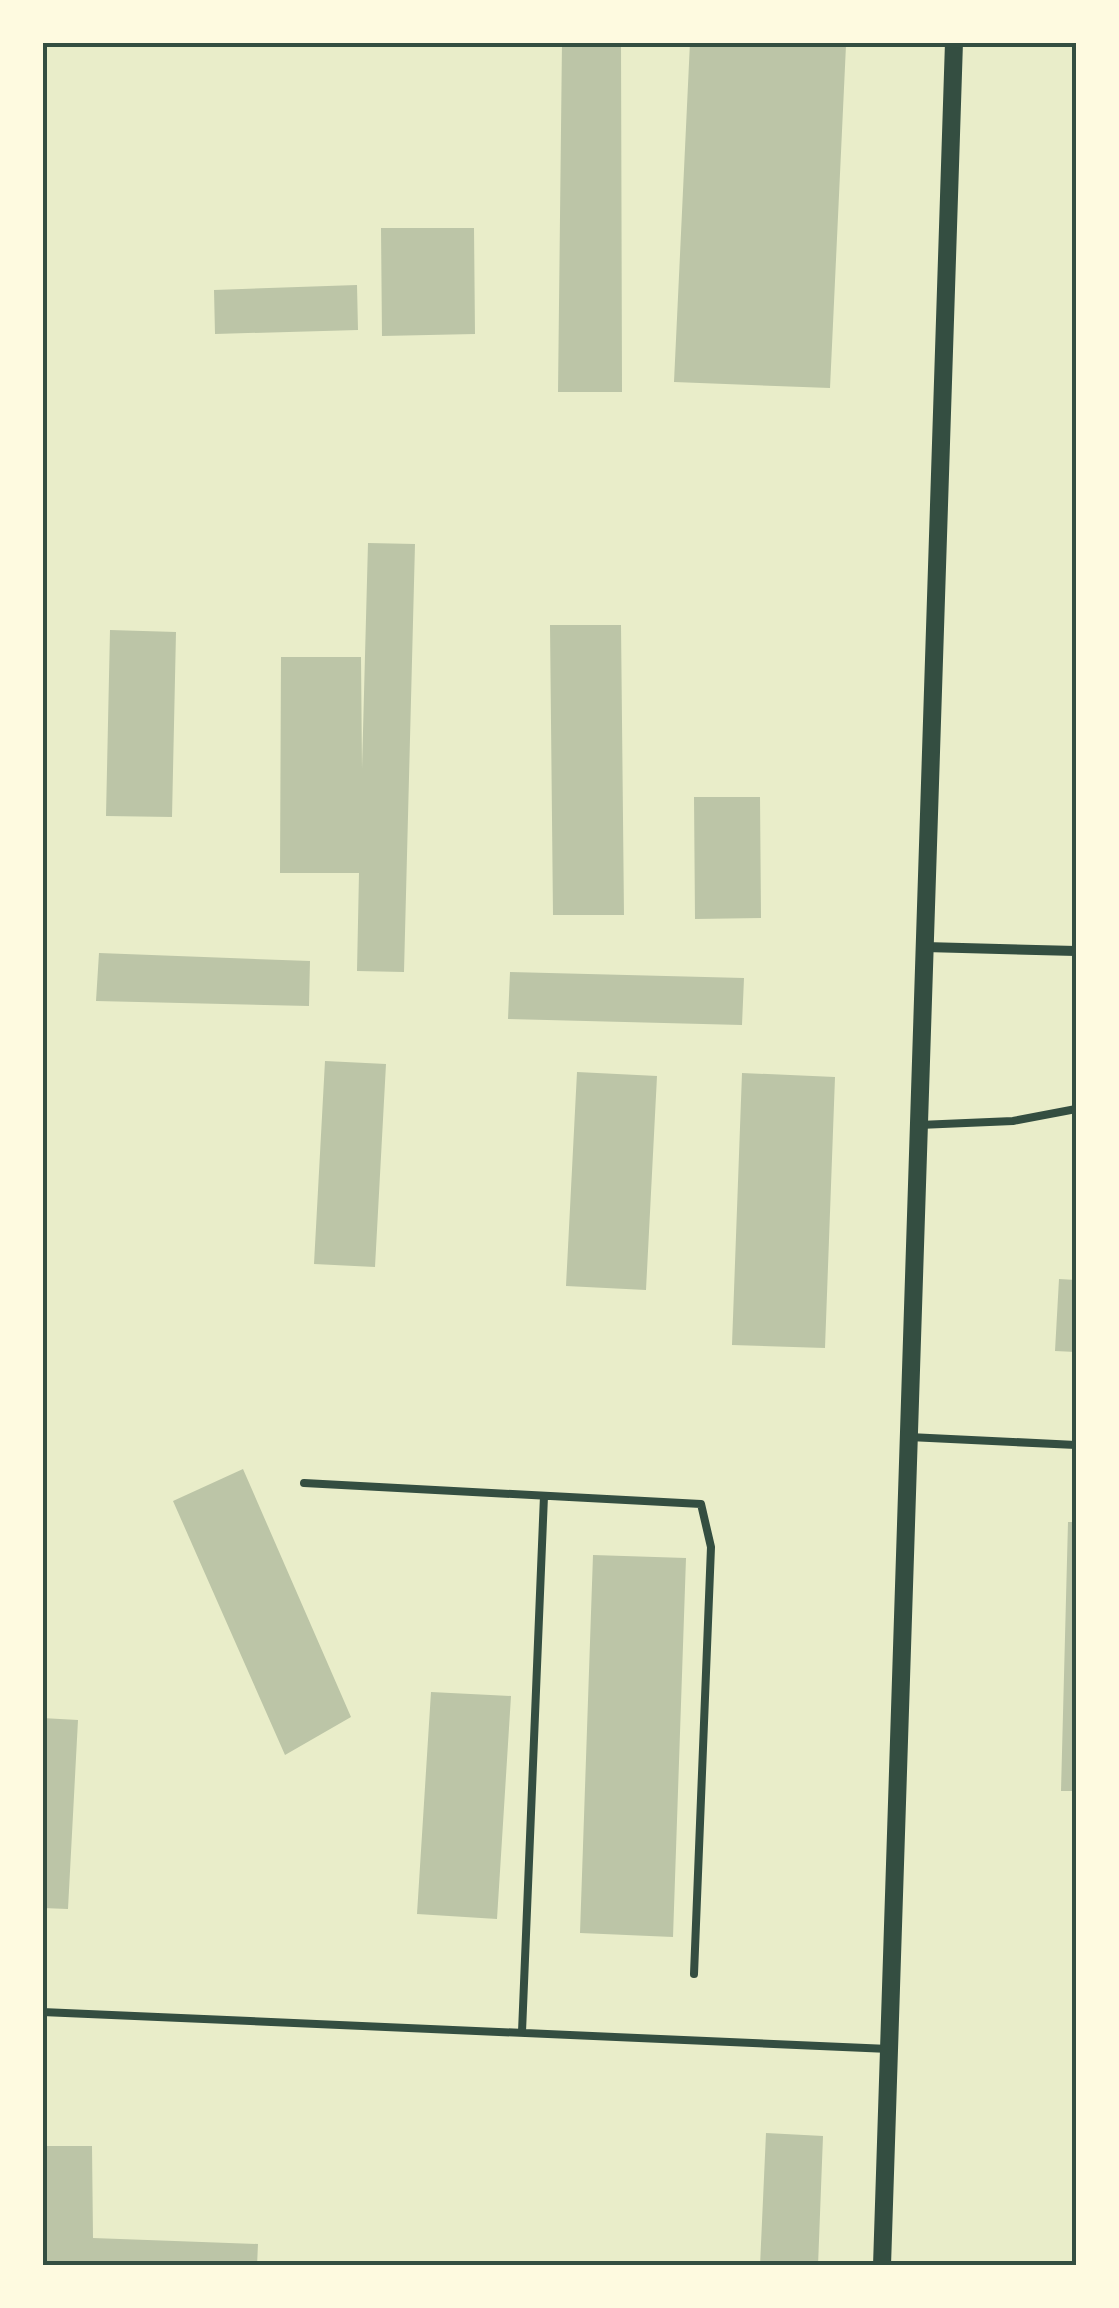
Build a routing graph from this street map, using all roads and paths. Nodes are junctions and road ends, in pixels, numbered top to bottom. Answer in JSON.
{"nodes":[{"id":1,"x":954,"y":42,"type":"edge"},
{"id":2,"x":925,"y":947,"type":"junction"},
{"id":3,"x":1076,"y":951,"type":"edge"},
{"id":4,"x":1076,"y":1108,"type":"edge"},
{"id":5,"x":919,"y":1125,"type":"junction"},
{"id":6,"x":909,"y":1438,"type":"junction"},
{"id":7,"x":1076,"y":1445,"type":"edge"},
{"id":8,"x":304,"y":1484,"type":"dead end"},
{"id":9,"x":544,"y":1496,"type":"junction"},
{"id":10,"x":694,"y":1974,"type":"dead end"},
{"id":11,"x":42,"y":2012,"type":"edge"},
{"id":12,"x":522,"y":2032,"type":"junction"},
{"id":13,"x":889,"y":2049,"type":"junction"},
{"id":14,"x":882,"y":2266,"type":"edge"}],
"edges":[{"from":1,"to":2,"type":"street"},
{"from":2,"to":3,"type":"street"},
{"from":2,"to":5,"type":"street"},
{"from":4,"to":5,"type":"lane"},
{"from":5,"to":6,"type":"street"},
{"from":6,"to":7,"type":"lane"},
{"from":6,"to":13,"type":"street"},
{"from":8,"to":9,"type":"lane"},
{"from":9,"to":10,"type":"lane"},
{"from":9,"to":12,"type":"lane"},
{"from":11,"to":12,"type":"lane"},
{"from":12,"to":13,"type":"lane"},
{"from":13,"to":14,"type":"street"}]}
